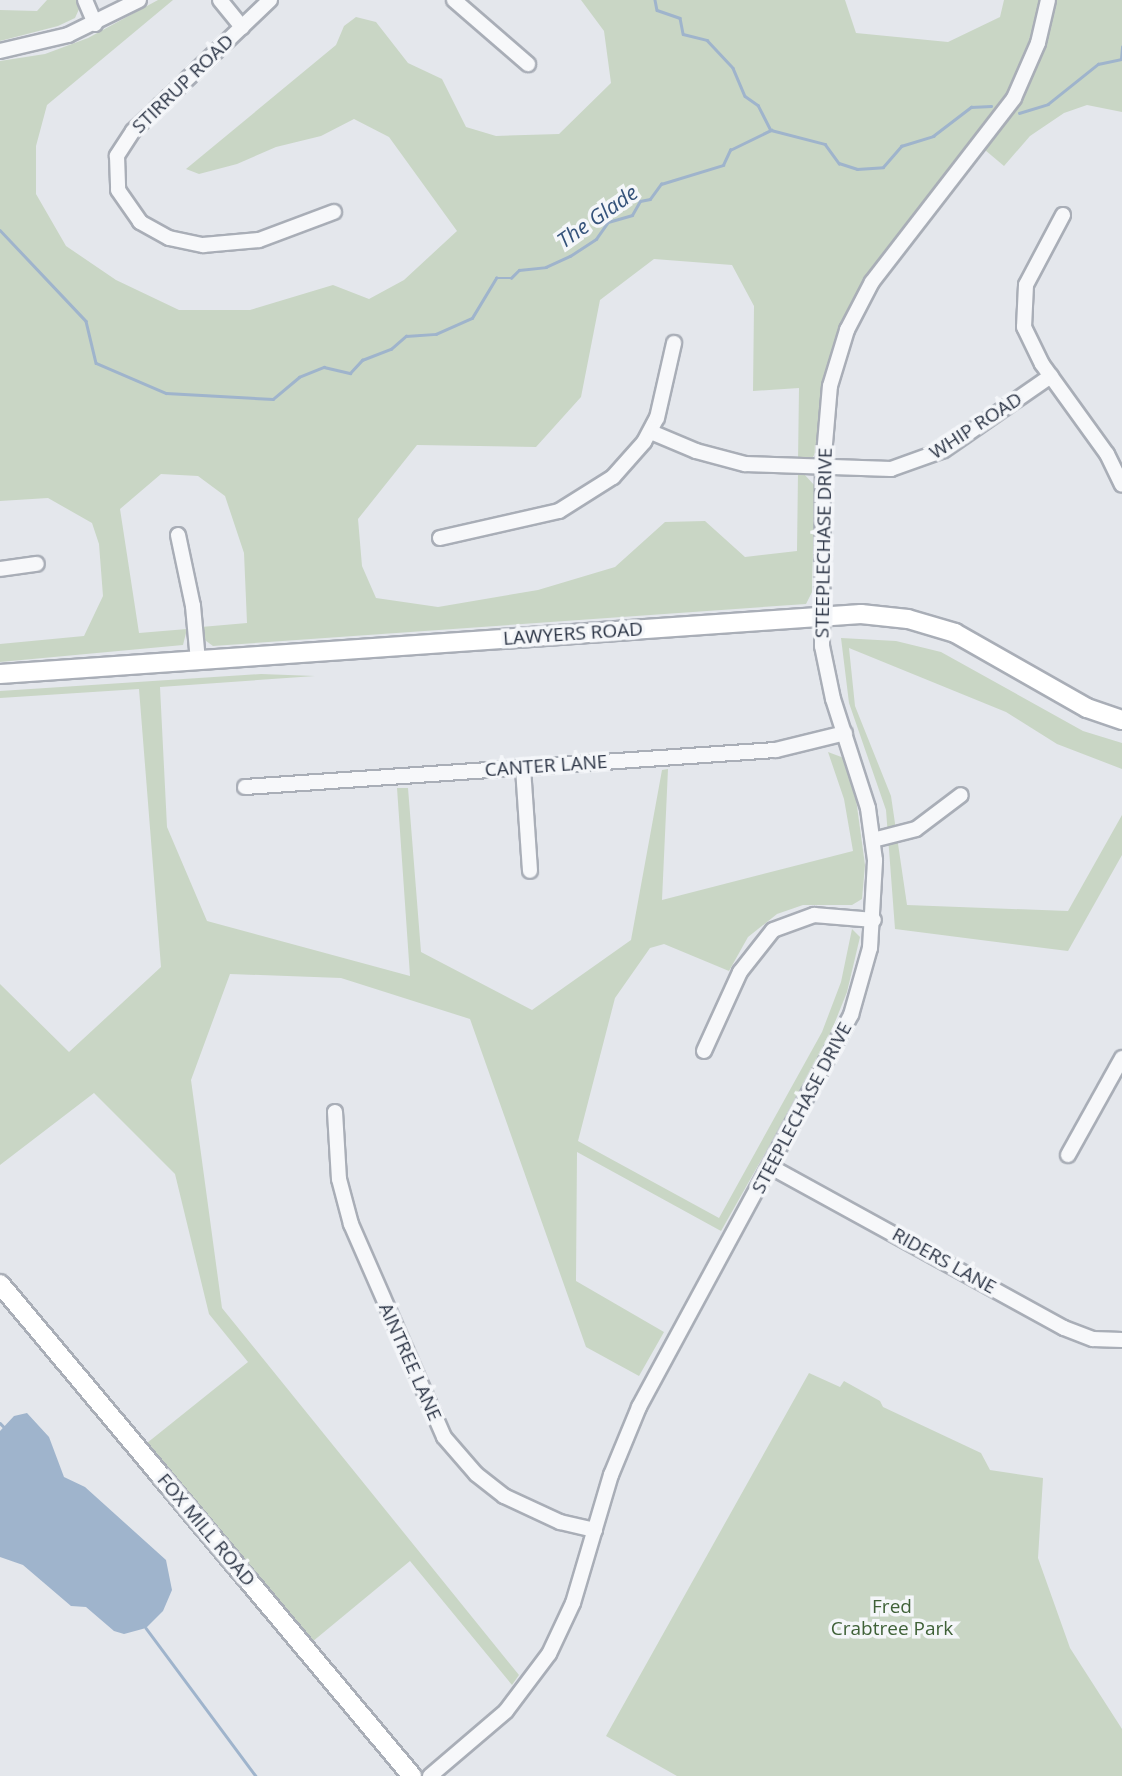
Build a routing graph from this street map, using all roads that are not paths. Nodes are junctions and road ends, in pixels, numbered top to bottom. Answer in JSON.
{"nodes":[{"id":1,"x":85,"y":0,"type":"edge"},
{"id":2,"x":139,"y":0,"type":"edge"},
{"id":3,"x":220,"y":0,"type":"edge"},
{"id":4,"x":270,"y":0,"type":"edge"},
{"id":5,"x":454,"y":0,"type":"edge"},
{"id":6,"x":1048,"y":0,"type":"edge"},
{"id":7,"x":95,"y":24,"type":"junction"},
{"id":8,"x":242,"y":27,"type":"junction"},
{"id":9,"x":0,"y":51,"type":"edge"},
{"id":10,"x":528,"y":64,"type":"dead end"},
{"id":11,"x":334,"y":212,"type":"dead end"},
{"id":12,"x":1063,"y":215,"type":"dead end"},
{"id":13,"x":674,"y":343,"type":"dead end"},
{"id":14,"x":1051,"y":376,"type":"junction"},
{"id":15,"x":651,"y":432,"type":"junction"},
{"id":16,"x":823,"y":467,"type":"junction"},
{"id":17,"x":1122,"y":485,"type":"edge"},
{"id":18,"x":178,"y":535,"type":"dead end"},
{"id":19,"x":440,"y":538,"type":"dead end"},
{"id":20,"x":37,"y":564,"type":"dead end"},
{"id":21,"x":0,"y":569,"type":"edge"},
{"id":22,"x":820,"y":617,"type":"junction"},
{"id":23,"x":198,"y":661,"type":"junction"},
{"id":24,"x":0,"y":674,"type":"edge"},
{"id":25,"x":1122,"y":720,"type":"edge"},
{"id":26,"x":845,"y":733,"type":"junction"},
{"id":27,"x":523,"y":768,"type":"junction"},
{"id":28,"x":245,"y":787,"type":"dead end"},
{"id":29,"x":961,"y":795,"type":"dead end"},
{"id":30,"x":873,"y":840,"type":"junction"},
{"id":31,"x":530,"y":871,"type":"dead end"},
{"id":32,"x":874,"y":920,"type":"junction"},
{"id":33,"x":704,"y":1051,"type":"dead end"},
{"id":34,"x":1122,"y":1058,"type":"edge"},
{"id":35,"x":335,"y":1112,"type":"dead end"},
{"id":36,"x":1068,"y":1155,"type":"dead end"},
{"id":37,"x":771,"y":1167,"type":"junction"},
{"id":38,"x":0,"y":1284,"type":"edge"},
{"id":39,"x":1122,"y":1340,"type":"edge"},
{"id":40,"x":595,"y":1530,"type":"junction"},
{"id":41,"x":412,"y":1776,"type":"edge"},
{"id":42,"x":430,"y":1776,"type":"edge"}],
"edges":[{"from":1,"to":7,"type":"street"},
{"from":2,"to":7,"type":"street"},
{"from":3,"to":8,"type":"street","name":"STIRRUP ROAD"},
{"from":4,"to":8,"type":"street","name":"STIRRUP ROAD"},
{"from":5,"to":10,"type":"street"},
{"from":6,"to":16,"type":"street","name":"STEEPLECHASE DRIVE"},
{"from":7,"to":9,"type":"street"},
{"from":8,"to":11,"type":"street","name":"STIRRUP ROAD"},
{"from":12,"to":14,"type":"street"},
{"from":13,"to":15,"type":"street"},
{"from":14,"to":16,"type":"street","name":"WHIP ROAD"},
{"from":14,"to":17,"type":"street"},
{"from":15,"to":16,"type":"street","name":"WHIP ROAD"},
{"from":15,"to":19,"type":"street"},
{"from":16,"to":22,"type":"street","name":"STEEPLECHASE DRIVE"},
{"from":18,"to":23,"type":"street"},
{"from":20,"to":21,"type":"street"},
{"from":22,"to":23,"type":"main road","name":"LAWYERS ROAD"},
{"from":22,"to":25,"type":"main road","name":"LAWYERS ROAD"},
{"from":22,"to":26,"type":"street","name":"STEEPLECHASE DRIVE"},
{"from":23,"to":24,"type":"main road","name":"LAWYERS ROAD"},
{"from":26,"to":27,"type":"street","name":"CANTER LANE"},
{"from":26,"to":30,"type":"street","name":"STEEPLECHASE DRIVE"},
{"from":27,"to":28,"type":"street","name":"CANTER LANE"},
{"from":27,"to":31,"type":"street"},
{"from":29,"to":30,"type":"street"},
{"from":30,"to":32,"type":"street","name":"STEEPLECHASE DRIVE"},
{"from":32,"to":33,"type":"street"},
{"from":32,"to":37,"type":"street","name":"STEEPLECHASE DRIVE"},
{"from":34,"to":36,"type":"street"},
{"from":35,"to":40,"type":"street","name":"AINTREE LANE"},
{"from":37,"to":39,"type":"street","name":"RIDERS LANE"},
{"from":37,"to":40,"type":"street","name":"STEEPLECHASE DRIVE"},
{"from":38,"to":41,"type":"main road","name":"FOX MILL ROAD"},
{"from":40,"to":42,"type":"street","name":"STEEPLECHASE DRIVE"}]}
